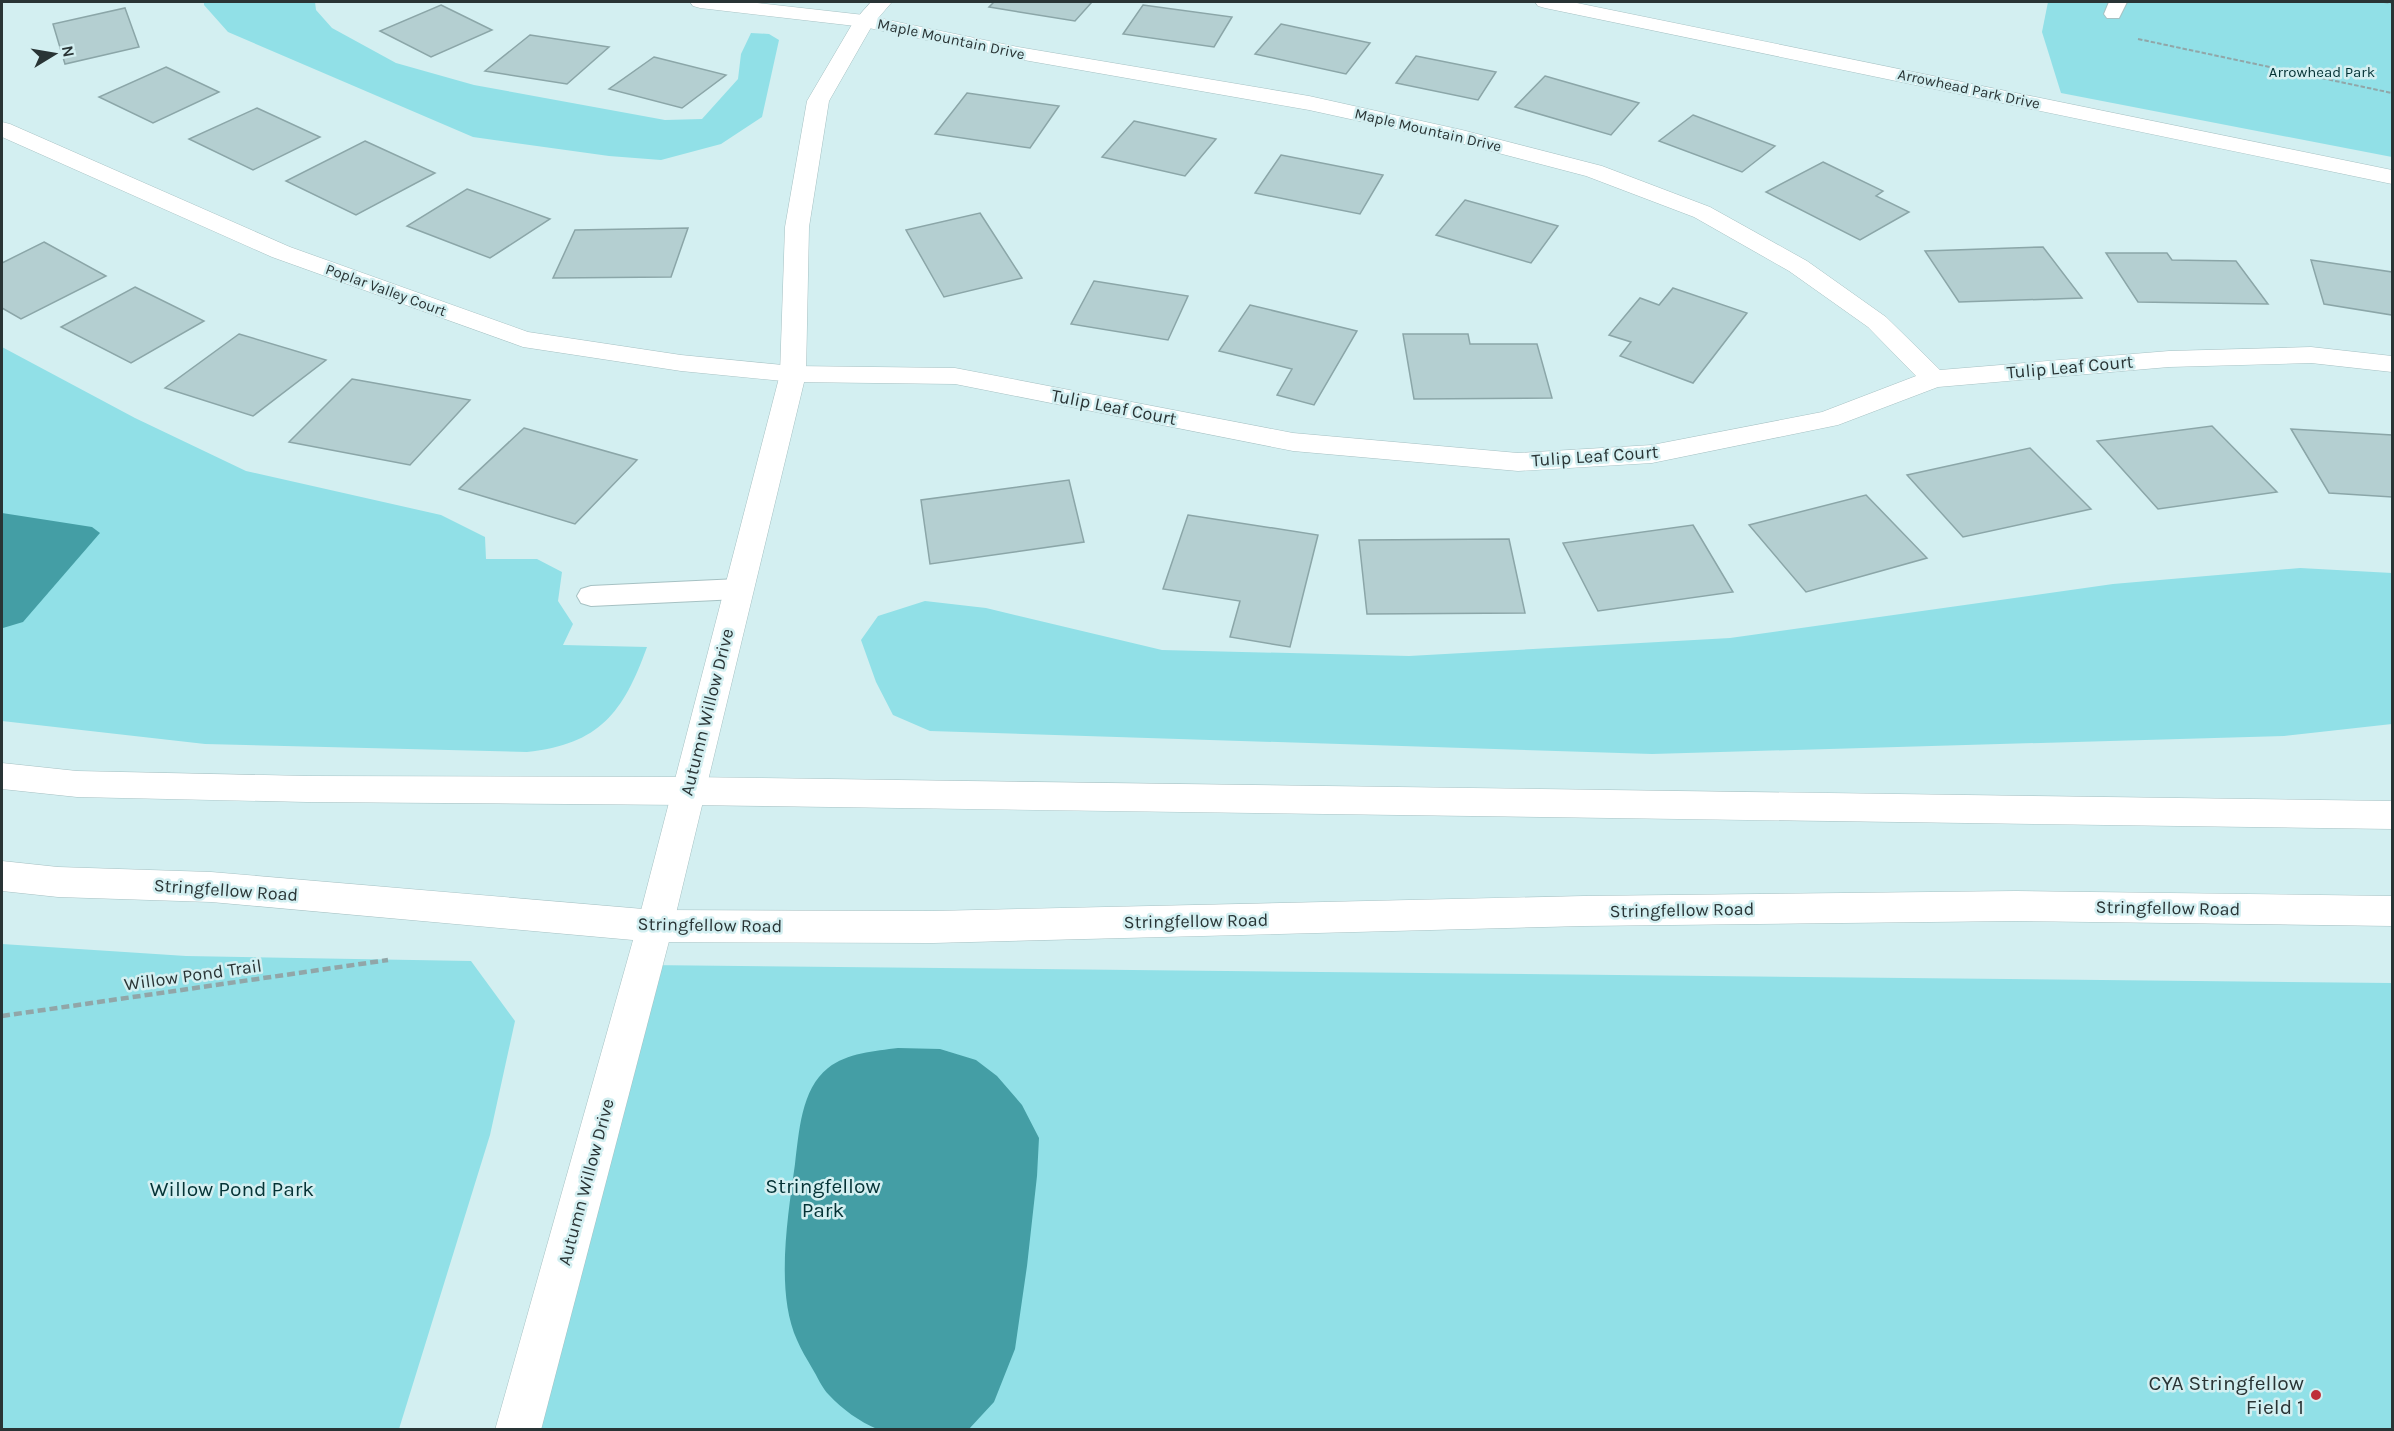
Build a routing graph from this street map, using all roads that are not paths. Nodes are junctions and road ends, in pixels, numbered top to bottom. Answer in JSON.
{"nodes":[{"id":1,"x":700,"y":2,"type":"edge"},
{"id":2,"x":882,"y":2,"type":"edge"},
{"id":3,"x":1545,"y":2,"type":"edge"},
{"id":4,"x":864,"y":21,"type":"junction"},
{"id":5,"x":2,"y":129,"type":"edge"},
{"id":6,"x":2392,"y":177,"type":"edge"},
{"id":7,"x":2392,"y":364,"type":"edge"},
{"id":8,"x":793,"y":374,"type":"junction"},
{"id":9,"x":1934,"y":379,"type":"junction"},
{"id":10,"x":738,"y":589,"type":"junction"},
{"id":11,"x":591,"y":596,"type":"dead end"},
{"id":12,"x":2,"y":776,"type":"edge"},
{"id":13,"x":687,"y":791,"type":"junction"},
{"id":14,"x":2392,"y":815,"type":"edge"},
{"id":15,"x":2,"y":876,"type":"edge"},
{"id":16,"x":2392,"y":911,"type":"edge"},
{"id":17,"x":655,"y":926,"type":"junction"},
{"id":18,"x":518,"y":1430,"type":"edge"}],
"edges":[{"from":1,"to":4,"type":"street","name":"Maple Mountain Drive"},
{"from":2,"to":4,"type":"street","name":"Autumn Willow Drive"},
{"from":3,"to":6,"type":"street","name":"Arrowhead Park Drive"},
{"from":4,"to":8,"type":"street","name":"Autumn Willow Drive"},
{"from":4,"to":9,"type":"street","name":"Maple Mountain Drive"},
{"from":5,"to":8,"type":"street","name":"Poplar Valley Court"},
{"from":7,"to":9,"type":"street","name":"Tulip Leaf Court"},
{"from":8,"to":9,"type":"street","name":"Tulip Leaf Court"},
{"from":8,"to":10,"type":"street","name":"Autumn Willow Drive"},
{"from":10,"to":11,"type":"lane"},
{"from":10,"to":13,"type":"street","name":"Autumn Willow Drive"},
{"from":12,"to":13,"type":"street"},
{"from":13,"to":14,"type":"street"},
{"from":13,"to":17,"type":"street","name":"Autumn Willow Drive"},
{"from":15,"to":17,"type":"street","name":"Stringfellow Road"},
{"from":16,"to":17,"type":"street","name":"Stringfellow Road"},
{"from":17,"to":18,"type":"street","name":"Autumn Willow Drive"}]}
